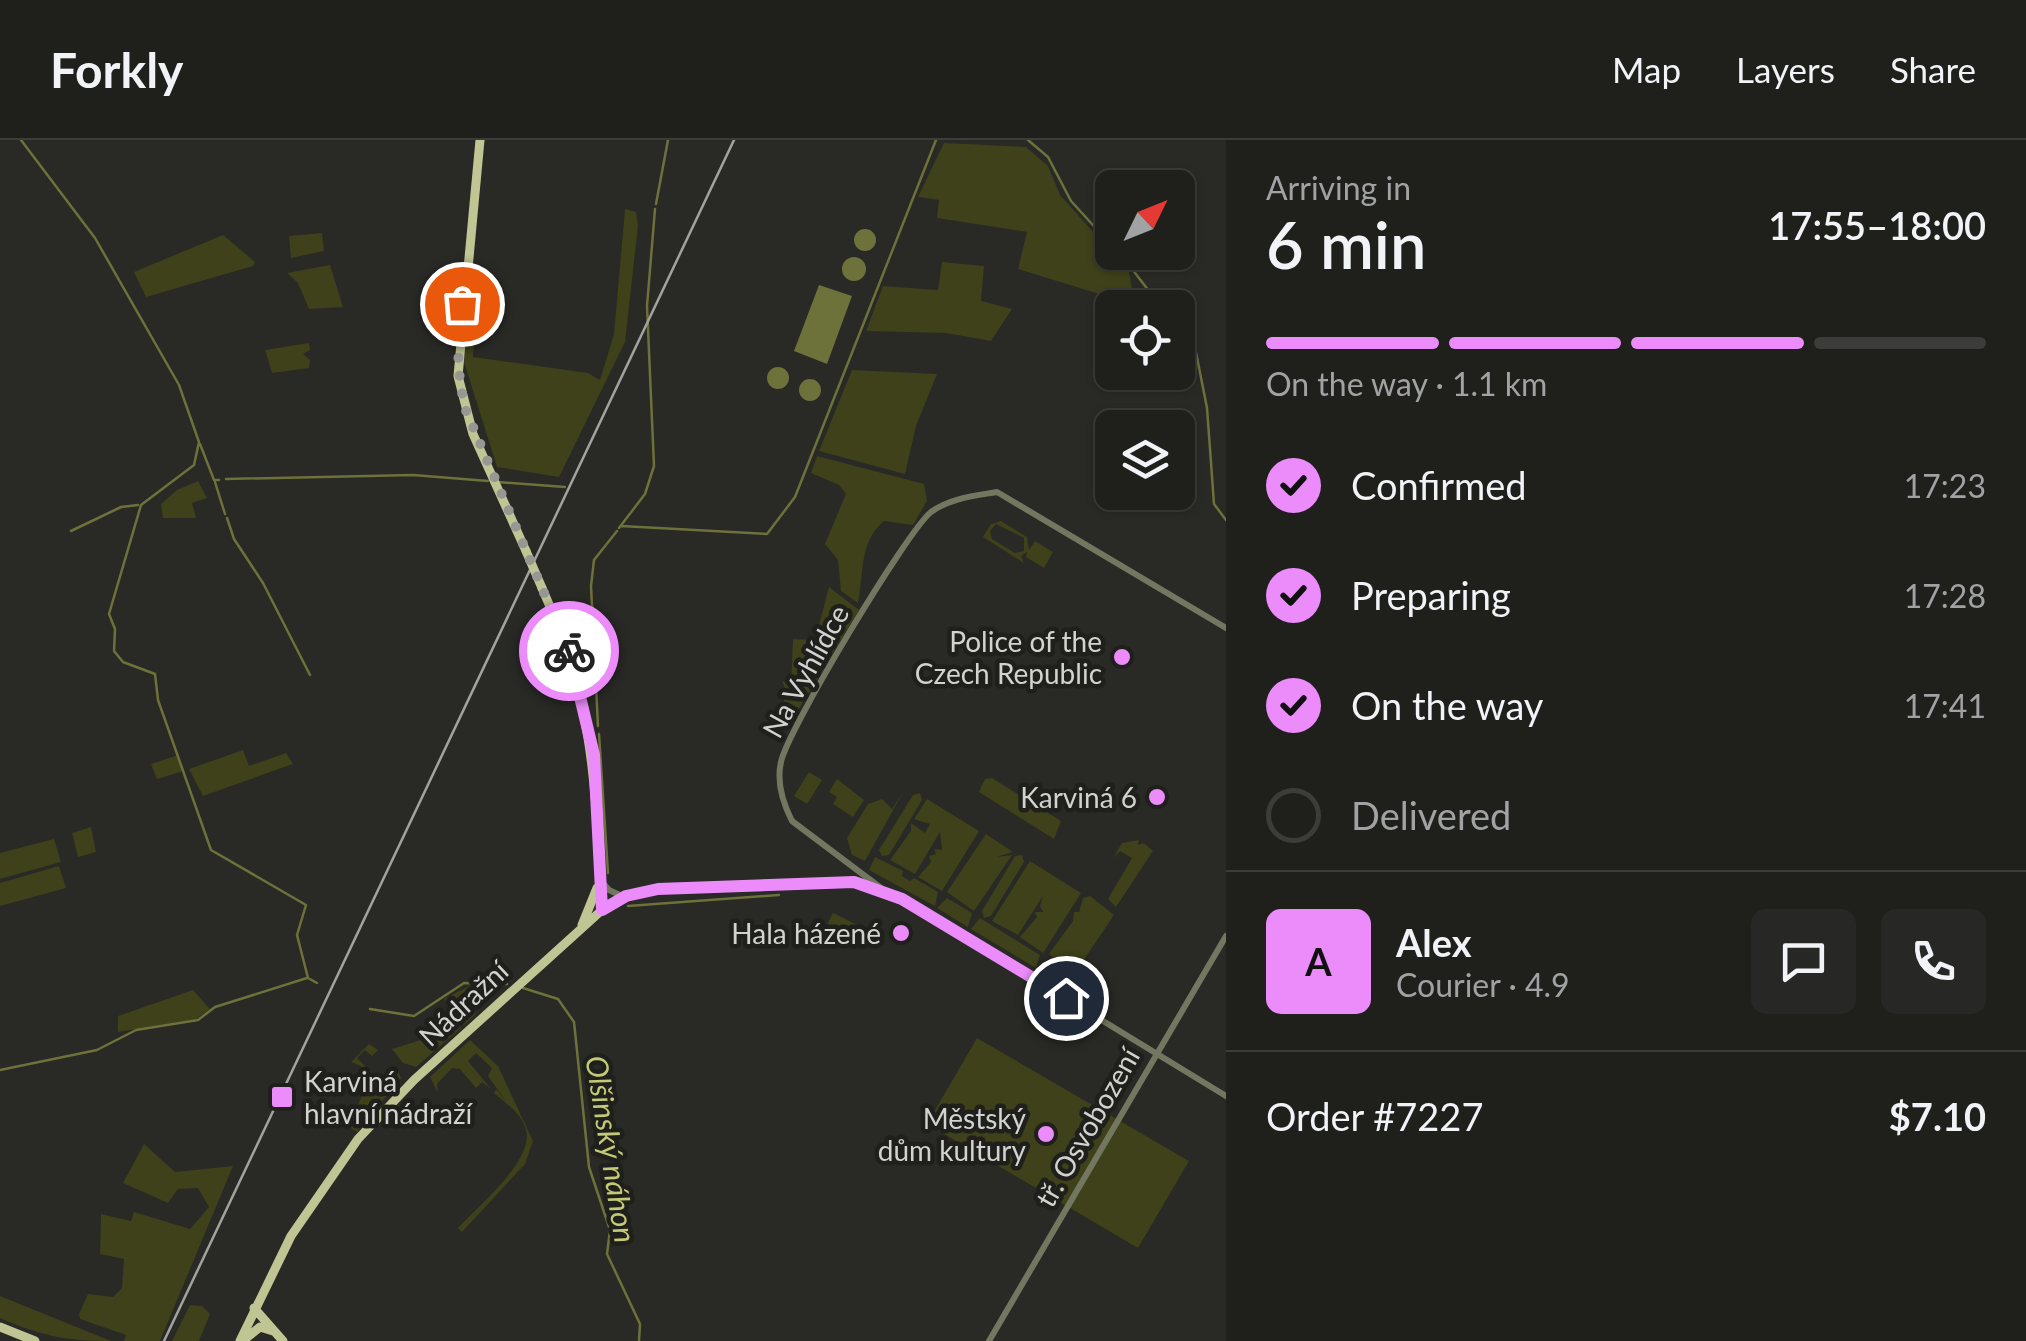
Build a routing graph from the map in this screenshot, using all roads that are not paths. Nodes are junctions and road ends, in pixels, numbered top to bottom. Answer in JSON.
{"nodes":[{"id":1,"x":480,"y":140,"type":"edge"},
{"id":2,"x":1226,"y":628,"type":"edge"},
{"id":3,"x":850,"y":864,"type":"junction"},
{"id":4,"x":600,"y":879,"type":"junction"},
{"id":5,"x":841,"y":881,"type":"junction"},
{"id":6,"x":885,"y":891,"type":"junction"},
{"id":7,"x":625,"y":897,"type":"junction"},
{"id":8,"x":602,"y":910,"type":"junction"},
{"id":9,"x":582,"y":925,"type":"junction"},
{"id":10,"x":1226,"y":936,"type":"edge"},
{"id":11,"x":1156,"y":1053,"type":"junction"},
{"id":12,"x":1226,"y":1096,"type":"edge"},
{"id":13,"x":265,"y":1287,"type":"junction"},
{"id":14,"x":254,"y":1308,"type":"junction"},
{"id":15,"x":0,"y":1326,"type":"edge"},
{"id":16,"x":277,"y":1333,"type":"edge"},
{"id":17,"x":35,"y":1341,"type":"edge"},
{"id":18,"x":240,"y":1341,"type":"edge"},
{"id":19,"x":988,"y":1341,"type":"edge"}],
"edges":[{"from":1,"to":4,"type":"main road","bridge":true},
{"from":2,"to":3,"type":"street","name":"Na Vyhlídce"},
{"from":3,"to":5,"type":"street"},
{"from":3,"to":6,"type":"street","name":"Na Vyhlídce"},
{"from":4,"to":7,"type":"street"},
{"from":4,"to":8,"type":"main road"},
{"from":4,"to":9,"type":"main road"},
{"from":5,"to":6,"type":"street"},
{"from":5,"to":7,"type":"street"},
{"from":6,"to":11,"type":"street"},
{"from":7,"to":8,"type":"street"},
{"from":8,"to":9,"type":"main road","name":"Nádražní"},
{"from":9,"to":13,"type":"main road","name":"Nádražní"},
{"from":10,"to":11,"type":"street","name":"tř. Osvobození"},
{"from":11,"to":12,"type":"street"},
{"from":11,"to":19,"type":"street","name":"tř. Osvobození"},
{"from":13,"to":14,"type":"main road","name":"Nádražní"},
{"from":13,"to":16,"type":"main road"},
{"from":14,"to":16,"type":"main road"},
{"from":14,"to":18,"type":"main road","name":"Nádražní"},
{"from":15,"to":17,"type":"main road"},
{"from":16,"to":18,"type":"main road"}]}
